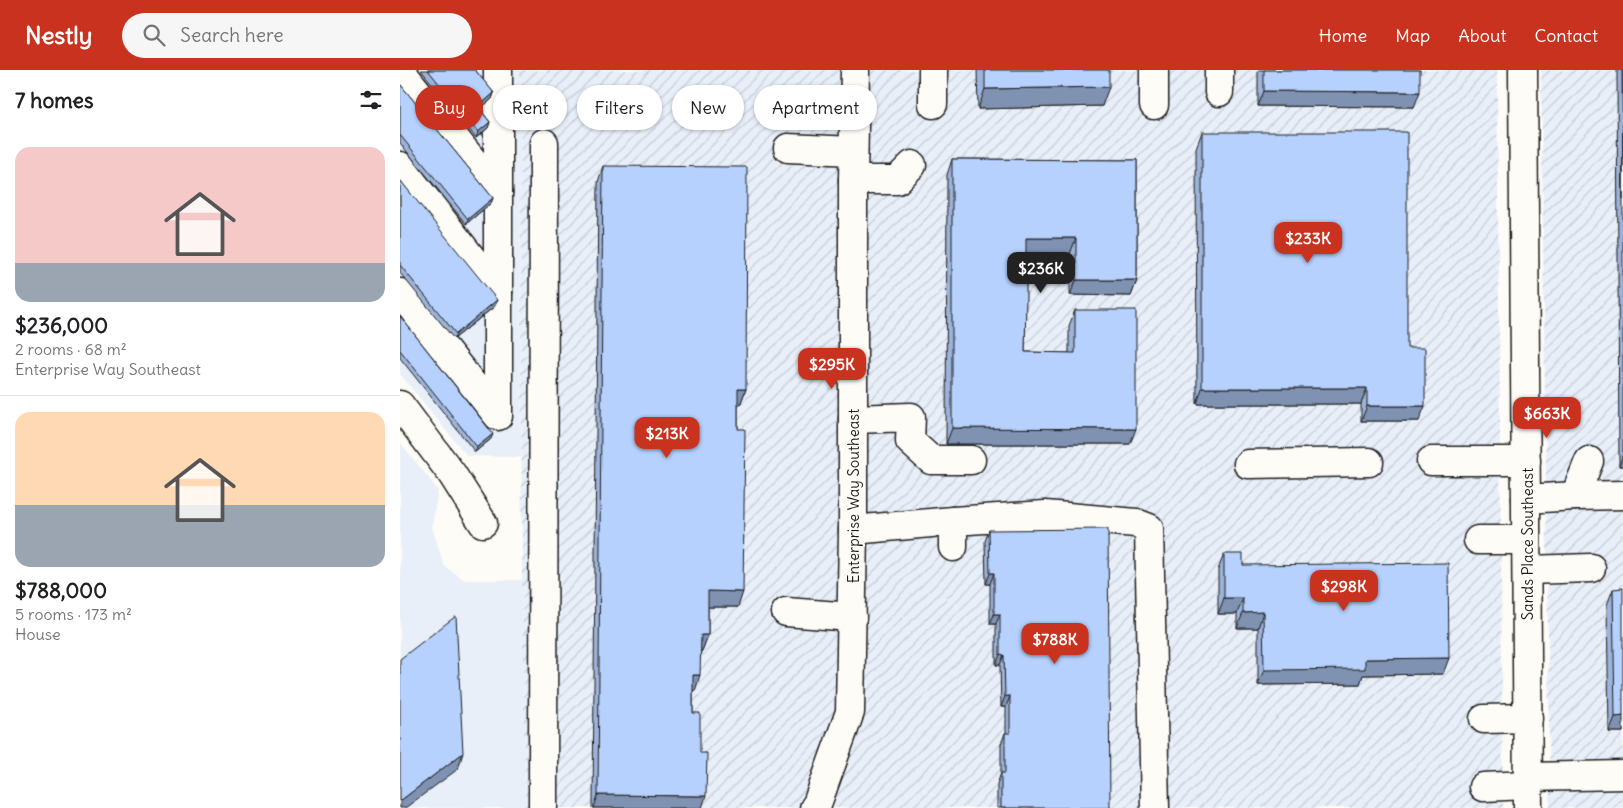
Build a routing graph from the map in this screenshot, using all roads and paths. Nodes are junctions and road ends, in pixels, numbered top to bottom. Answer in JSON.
{"nodes":[{"id":1,"x":400,"y":70,"type":"edge"},
{"id":2,"x":855,"y":70,"type":"edge"},
{"id":3,"x":933,"y":70,"type":"edge"},
{"id":4,"x":1154,"y":70,"type":"edge"},
{"id":5,"x":1523,"y":70,"type":"edge"},
{"id":6,"x":494,"y":76,"type":"edge"},
{"id":7,"x":933,"y":104,"type":"dead end"},
{"id":8,"x":1154,"y":105,"type":"dead end"},
{"id":9,"x":544,"y":143,"type":"dead end"},
{"id":10,"x":788,"y":148,"type":"dead end"},
{"id":11,"x":853,"y":151,"type":"junction"},
{"id":12,"x":912,"y":165,"type":"dead end"},
{"id":13,"x":400,"y":166,"type":"edge"},
{"id":14,"x":853,"y":180,"type":"junction"},
{"id":15,"x":498,"y":192,"type":"junction"},
{"id":16,"x":498,"y":292,"type":"junction"},
{"id":17,"x":400,"y":293,"type":"edge"},
{"id":18,"x":400,"y":406,"type":"edge"},
{"id":19,"x":853,"y":419,"type":"junction"},
{"id":20,"x":970,"y":460,"type":"dead end"},
{"id":21,"x":1589,"y":460,"type":"dead end"},
{"id":22,"x":1431,"y":461,"type":"dead end"},
{"id":23,"x":1526,"y":461,"type":"junction"},
{"id":24,"x":1369,"y":462,"type":"dead end"},
{"id":25,"x":1248,"y":464,"type":"dead end"},
{"id":26,"x":1623,"y":495,"type":"edge"},
{"id":27,"x":1575,"y":496,"type":"junction"},
{"id":28,"x":1526,"y":499,"type":"junction"},
{"id":29,"x":483,"y":523,"type":"dead end"},
{"id":30,"x":853,"y":530,"type":"junction"},
{"id":31,"x":1478,"y":540,"type":"dead end"},
{"id":32,"x":1526,"y":540,"type":"junction"},
{"id":33,"x":1591,"y":568,"type":"dead end"},
{"id":34,"x":1527,"y":570,"type":"junction"},
{"id":35,"x":786,"y":612,"type":"dead end"},
{"id":36,"x":852,"y":617,"type":"junction"},
{"id":37,"x":1528,"y":718,"type":"junction"},
{"id":38,"x":1484,"y":719,"type":"dead end"},
{"id":39,"x":1623,"y":775,"type":"edge"},
{"id":40,"x":1484,"y":787,"type":"dead end"},
{"id":41,"x":1528,"y":790,"type":"edge"},
{"id":42,"x":543,"y":808,"type":"edge"},
{"id":43,"x":814,"y":808,"type":"edge"},
{"id":44,"x":1155,"y":808,"type":"edge"}],
"edges":[{"from":1,"to":15,"type":"street"},
{"from":2,"to":11,"type":"street","name":"Enterprise Way Southeast"},
{"from":3,"to":7,"type":"street"},
{"from":4,"to":8,"type":"street"},
{"from":5,"to":23,"type":"street","name":"Sands Place Southeast"},
{"from":6,"to":15,"type":"street"},
{"from":9,"to":42,"type":"street"},
{"from":10,"to":11,"type":"street"},
{"from":11,"to":14,"type":"street","name":"Enterprise Way Southeast"},
{"from":12,"to":14,"type":"street"},
{"from":13,"to":16,"type":"street"},
{"from":14,"to":19,"type":"street","name":"Enterprise Way Southeast"},
{"from":15,"to":16,"type":"street"},
{"from":16,"to":17,"type":"street"},
{"from":18,"to":29,"type":"street"},
{"from":19,"to":20,"type":"street"},
{"from":19,"to":30,"type":"street","name":"Enterprise Way Southeast"},
{"from":21,"to":27,"type":"street"},
{"from":22,"to":23,"type":"street"},
{"from":23,"to":28,"type":"street","name":"Sands Place Southeast"},
{"from":24,"to":25,"type":"street"},
{"from":26,"to":27,"type":"street"},
{"from":27,"to":28,"type":"street"},
{"from":28,"to":32,"type":"street","name":"Sands Place Southeast"},
{"from":30,"to":36,"type":"street","name":"Enterprise Way Southeast"},
{"from":30,"to":44,"type":"street"},
{"from":31,"to":32,"type":"street"},
{"from":32,"to":34,"type":"street","name":"Sands Place Southeast"},
{"from":33,"to":34,"type":"street"},
{"from":34,"to":37,"type":"street","name":"Sands Place Southeast"},
{"from":35,"to":36,"type":"street"},
{"from":36,"to":43,"type":"street","name":"Enterprise Way Southeast"},
{"from":37,"to":38,"type":"street"},
{"from":37,"to":41,"type":"street","name":"Sands Place Southeast"},
{"from":39,"to":41,"type":"street"},
{"from":40,"to":41,"type":"street"}]}
